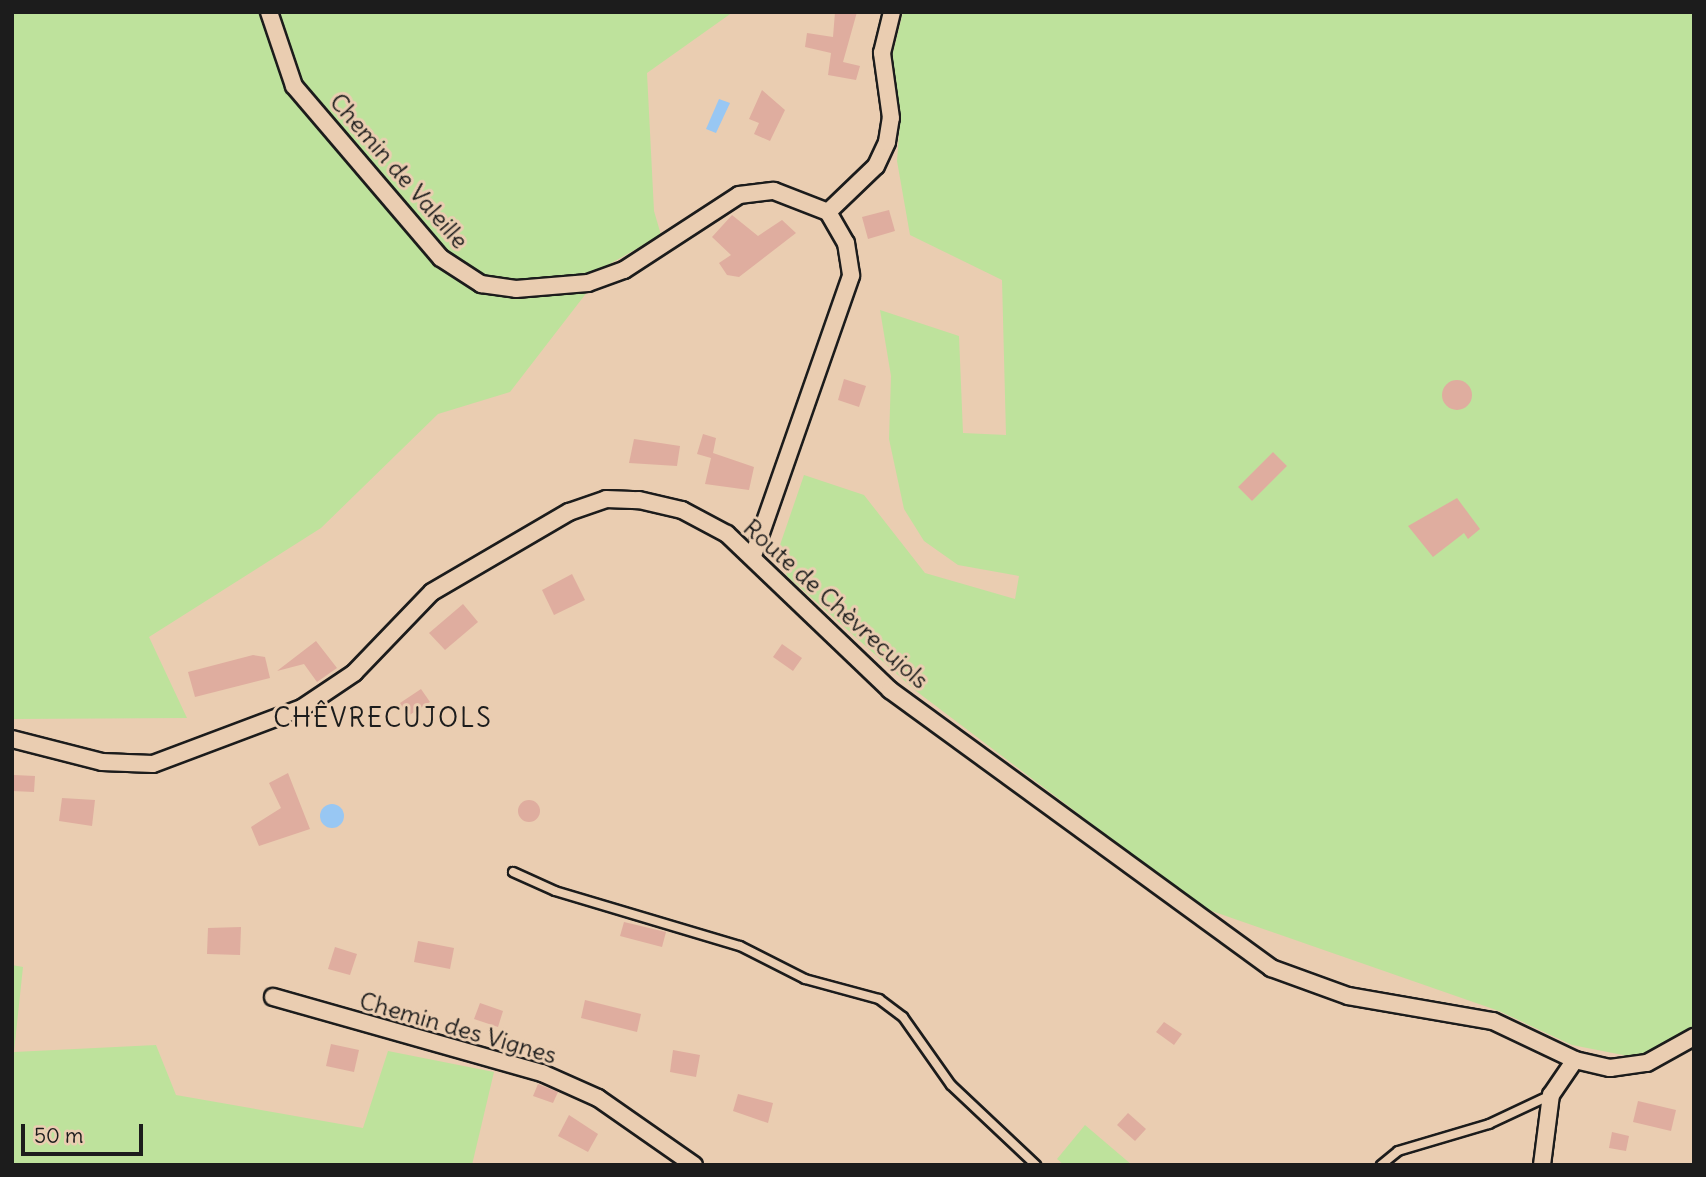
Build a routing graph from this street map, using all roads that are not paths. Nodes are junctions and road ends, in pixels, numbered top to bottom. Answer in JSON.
{"nodes":[{"id":1,"x":269,"y":12,"type":"edge"},
{"id":2,"x":892,"y":12,"type":"edge"},
{"id":3,"x":828,"y":212,"type":"junction"},
{"id":4,"x":753,"y":556,"type":"junction"},
{"id":5,"x":12,"y":738,"type":"edge"},
{"id":6,"x":513,"y":872,"type":"dead end"},
{"id":7,"x":273,"y":997,"type":"dead end"},
{"id":8,"x":1694,"y":1037,"type":"edge"},
{"id":9,"x":1575,"y":1060,"type":"junction"},
{"id":10,"x":1551,"y":1095,"type":"junction"},
{"id":11,"x":694,"y":1165,"type":"edge"},
{"id":12,"x":1036,"y":1165,"type":"edge"},
{"id":13,"x":1381,"y":1165,"type":"edge"},
{"id":14,"x":1542,"y":1165,"type":"edge"}],
"edges":[{"from":1,"to":3,"type":"street","name":"Chemin de Valeille"},
{"from":2,"to":3,"type":"street"},
{"from":3,"to":4,"type":"street"},
{"from":4,"to":5,"type":"street","name":"Route de Chèvrecujols"},
{"from":4,"to":9,"type":"street","name":"Route de Chèvrecujols"},
{"from":6,"to":12,"type":"lane"},
{"from":7,"to":11,"type":"street","name":"Chemin des Vignes"},
{"from":8,"to":9,"type":"street","name":"Route de Chèvrecujols"},
{"from":9,"to":10,"type":"street"},
{"from":10,"to":13,"type":"lane"},
{"from":10,"to":14,"type":"street"}]}
